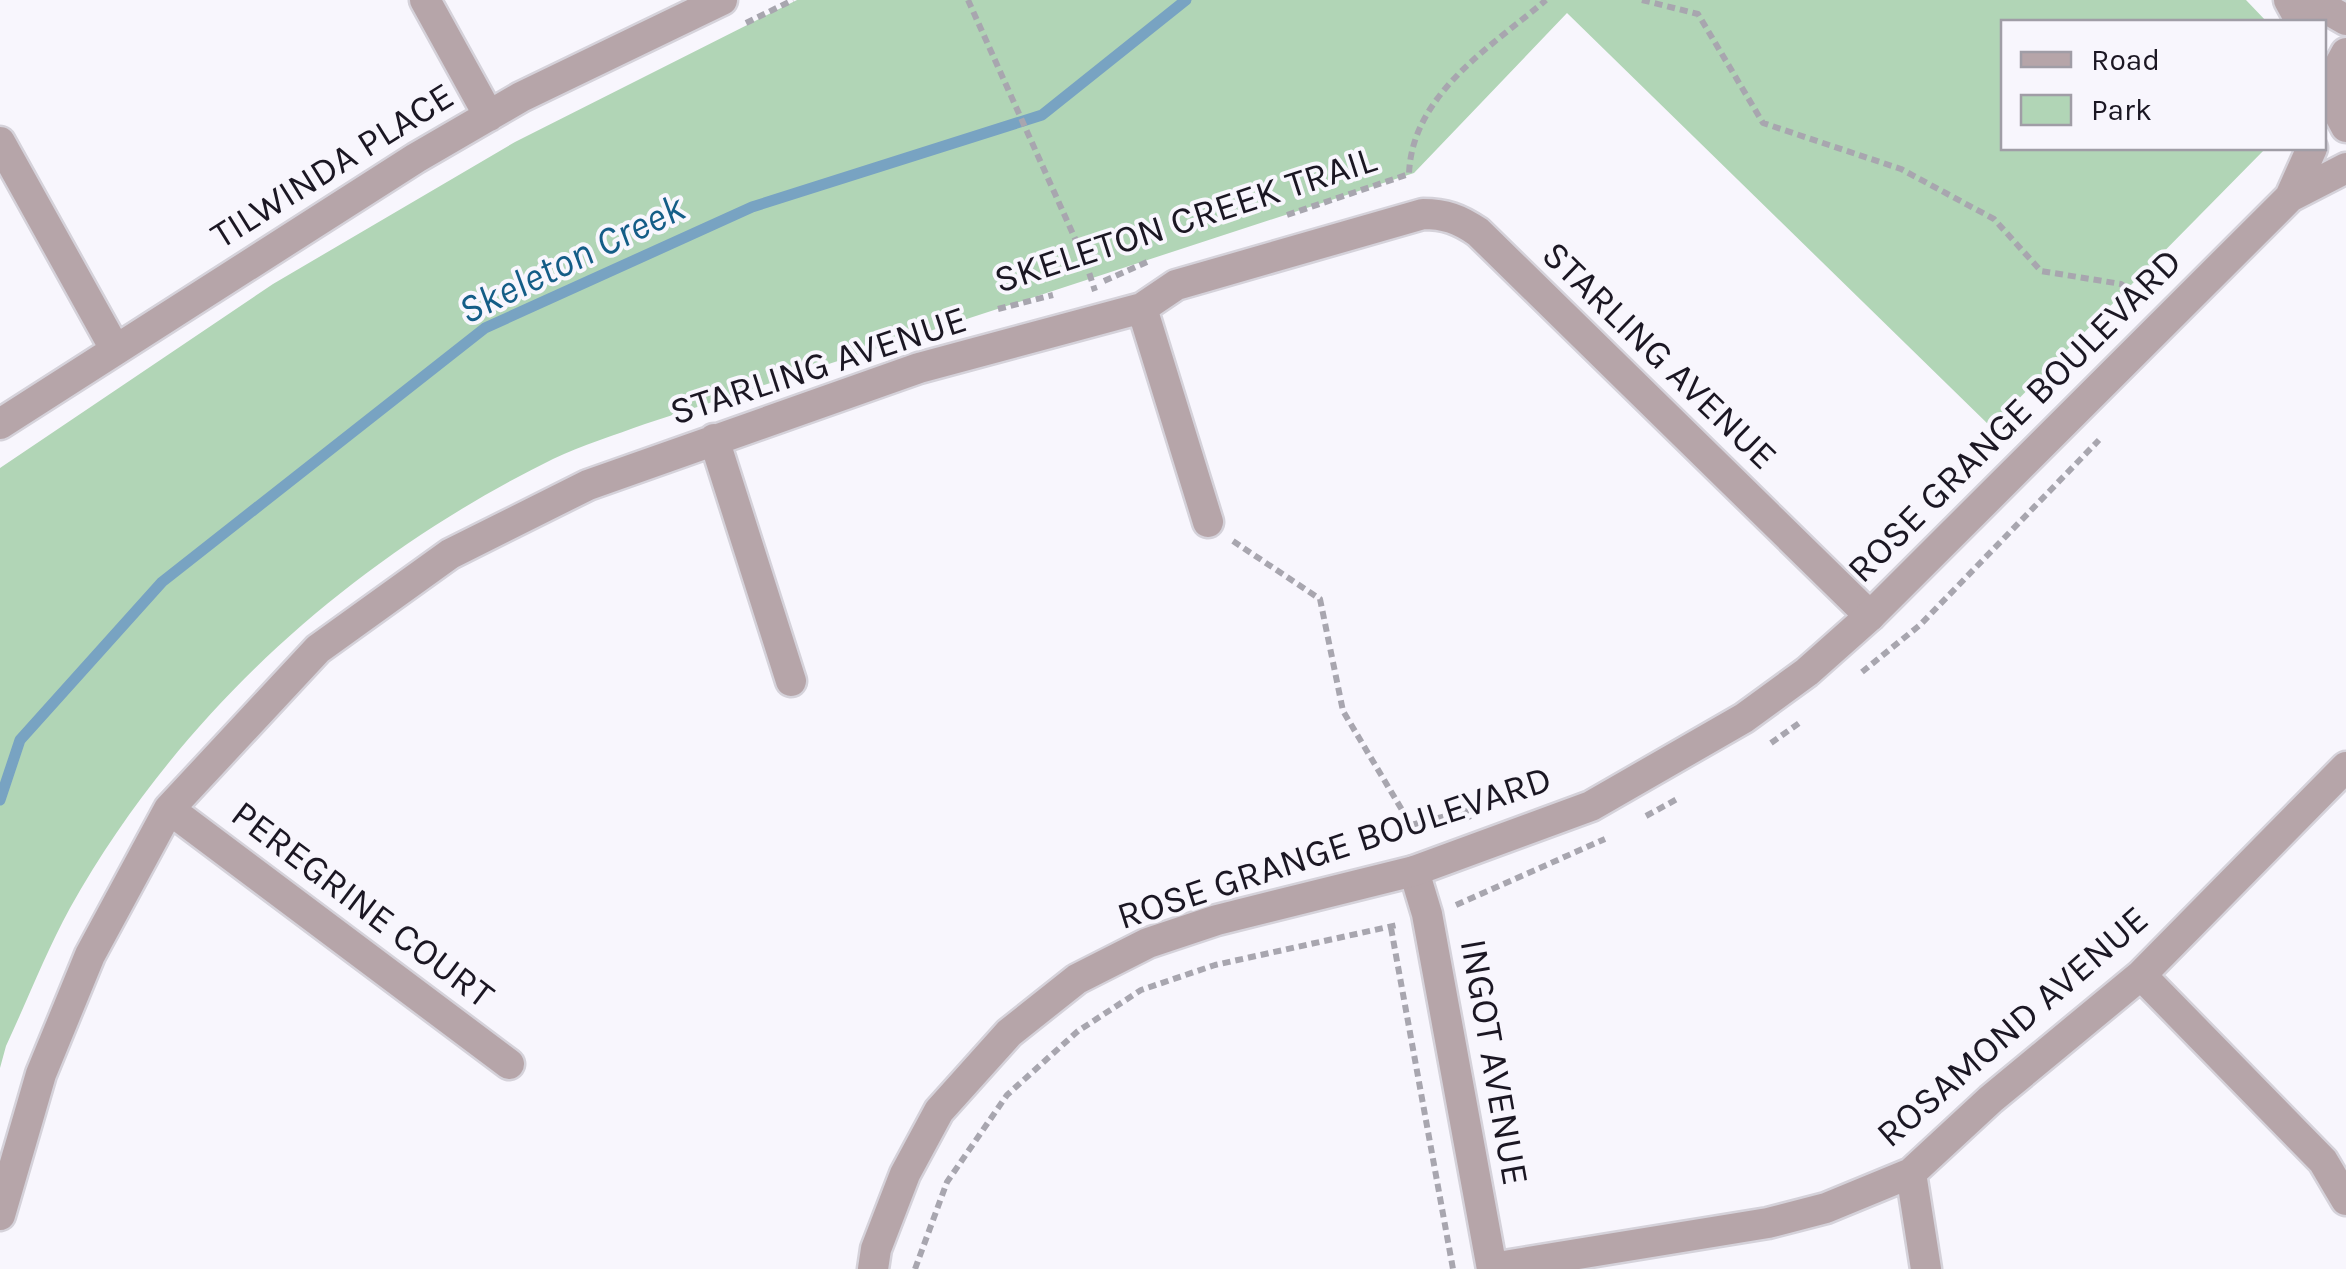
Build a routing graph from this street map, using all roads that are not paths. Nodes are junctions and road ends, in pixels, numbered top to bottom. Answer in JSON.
{"nodes":[{"id":1,"x":425,"y":0,"type":"edge"},
{"id":2,"x":722,"y":0,"type":"edge"},
{"id":3,"x":2312,"y":0,"type":"edge"},
{"id":4,"x":2346,"y":20,"type":"edge"},
{"id":5,"x":2346,"y":54,"type":"edge"},
{"id":6,"x":2332,"y":106,"type":"edge"},
{"id":7,"x":489,"y":116,"type":"junction"},
{"id":8,"x":0,"y":142,"type":"edge"},
{"id":9,"x":2311,"y":150,"type":"edge"},
{"id":10,"x":2346,"y":168,"type":"edge"},
{"id":11,"x":2290,"y":196,"type":"junction"},
{"id":12,"x":1142,"y":308,"type":"junction"},
{"id":13,"x":115,"y":349,"type":"junction"},
{"id":14,"x":0,"y":424,"type":"edge"},
{"id":15,"x":714,"y":439,"type":"junction"},
{"id":16,"x":1208,"y":522,"type":"road end"},
{"id":17,"x":1870,"y":616,"type":"junction"},
{"id":18,"x":791,"y":681,"type":"dead end"},
{"id":19,"x":2346,"y":766,"type":"edge"},
{"id":20,"x":170,"y":808,"type":"junction"},
{"id":21,"x":1414,"y":871,"type":"junction"},
{"id":22,"x":2141,"y":976,"type":"junction"},
{"id":23,"x":509,"y":1064,"type":"dead end"},
{"id":24,"x":1911,"y":1173,"type":"junction"},
{"id":25,"x":2346,"y":1200,"type":"edge"},
{"id":26,"x":0,"y":1215,"type":"edge"},
{"id":27,"x":872,"y":1269,"type":"edge"},
{"id":28,"x":1492,"y":1269,"type":"edge"},
{"id":29,"x":1926,"y":1269,"type":"edge"}],
"edges":[{"from":1,"to":7,"type":"street"},
{"from":2,"to":7,"type":"street","name":"TILWINDA PLACE"},
{"from":3,"to":4,"type":"street"},
{"from":5,"to":6,"type":"street"},
{"from":7,"to":13,"type":"street","name":"TILWINDA PLACE"},
{"from":8,"to":13,"type":"street"},
{"from":9,"to":11,"type":"street","name":"ROSE GRANGE BOULEVARD"},
{"from":10,"to":11,"type":"street","name":"ROSE GRANGE BOULEVARD"},
{"from":11,"to":17,"type":"street","name":"ROSE GRANGE BOULEVARD"},
{"from":12,"to":15,"type":"street","name":"STARLING AVENUE"},
{"from":12,"to":16,"type":"street"},
{"from":12,"to":17,"type":"street","name":"STARLING AVENUE"},
{"from":13,"to":14,"type":"street","name":"TILWINDA PLACE"},
{"from":15,"to":18,"type":"street"},
{"from":15,"to":20,"type":"street","name":"STARLING AVENUE"},
{"from":17,"to":21,"type":"street","name":"ROSE GRANGE BOULEVARD"},
{"from":19,"to":22,"type":"street","name":"ROSAMOND AVENUE"},
{"from":20,"to":23,"type":"street","name":"PEREGRINE COURT"},
{"from":20,"to":26,"type":"street","name":"STARLING AVENUE"},
{"from":21,"to":27,"type":"street","name":"ROSE GRANGE BOULEVARD"},
{"from":21,"to":28,"type":"street","name":"INGOT AVENUE"},
{"from":22,"to":24,"type":"street","name":"ROSAMOND AVENUE"},
{"from":22,"to":25,"type":"street"},
{"from":24,"to":28,"type":"street","name":"ROSAMOND AVENUE"},
{"from":24,"to":29,"type":"street"}]}
